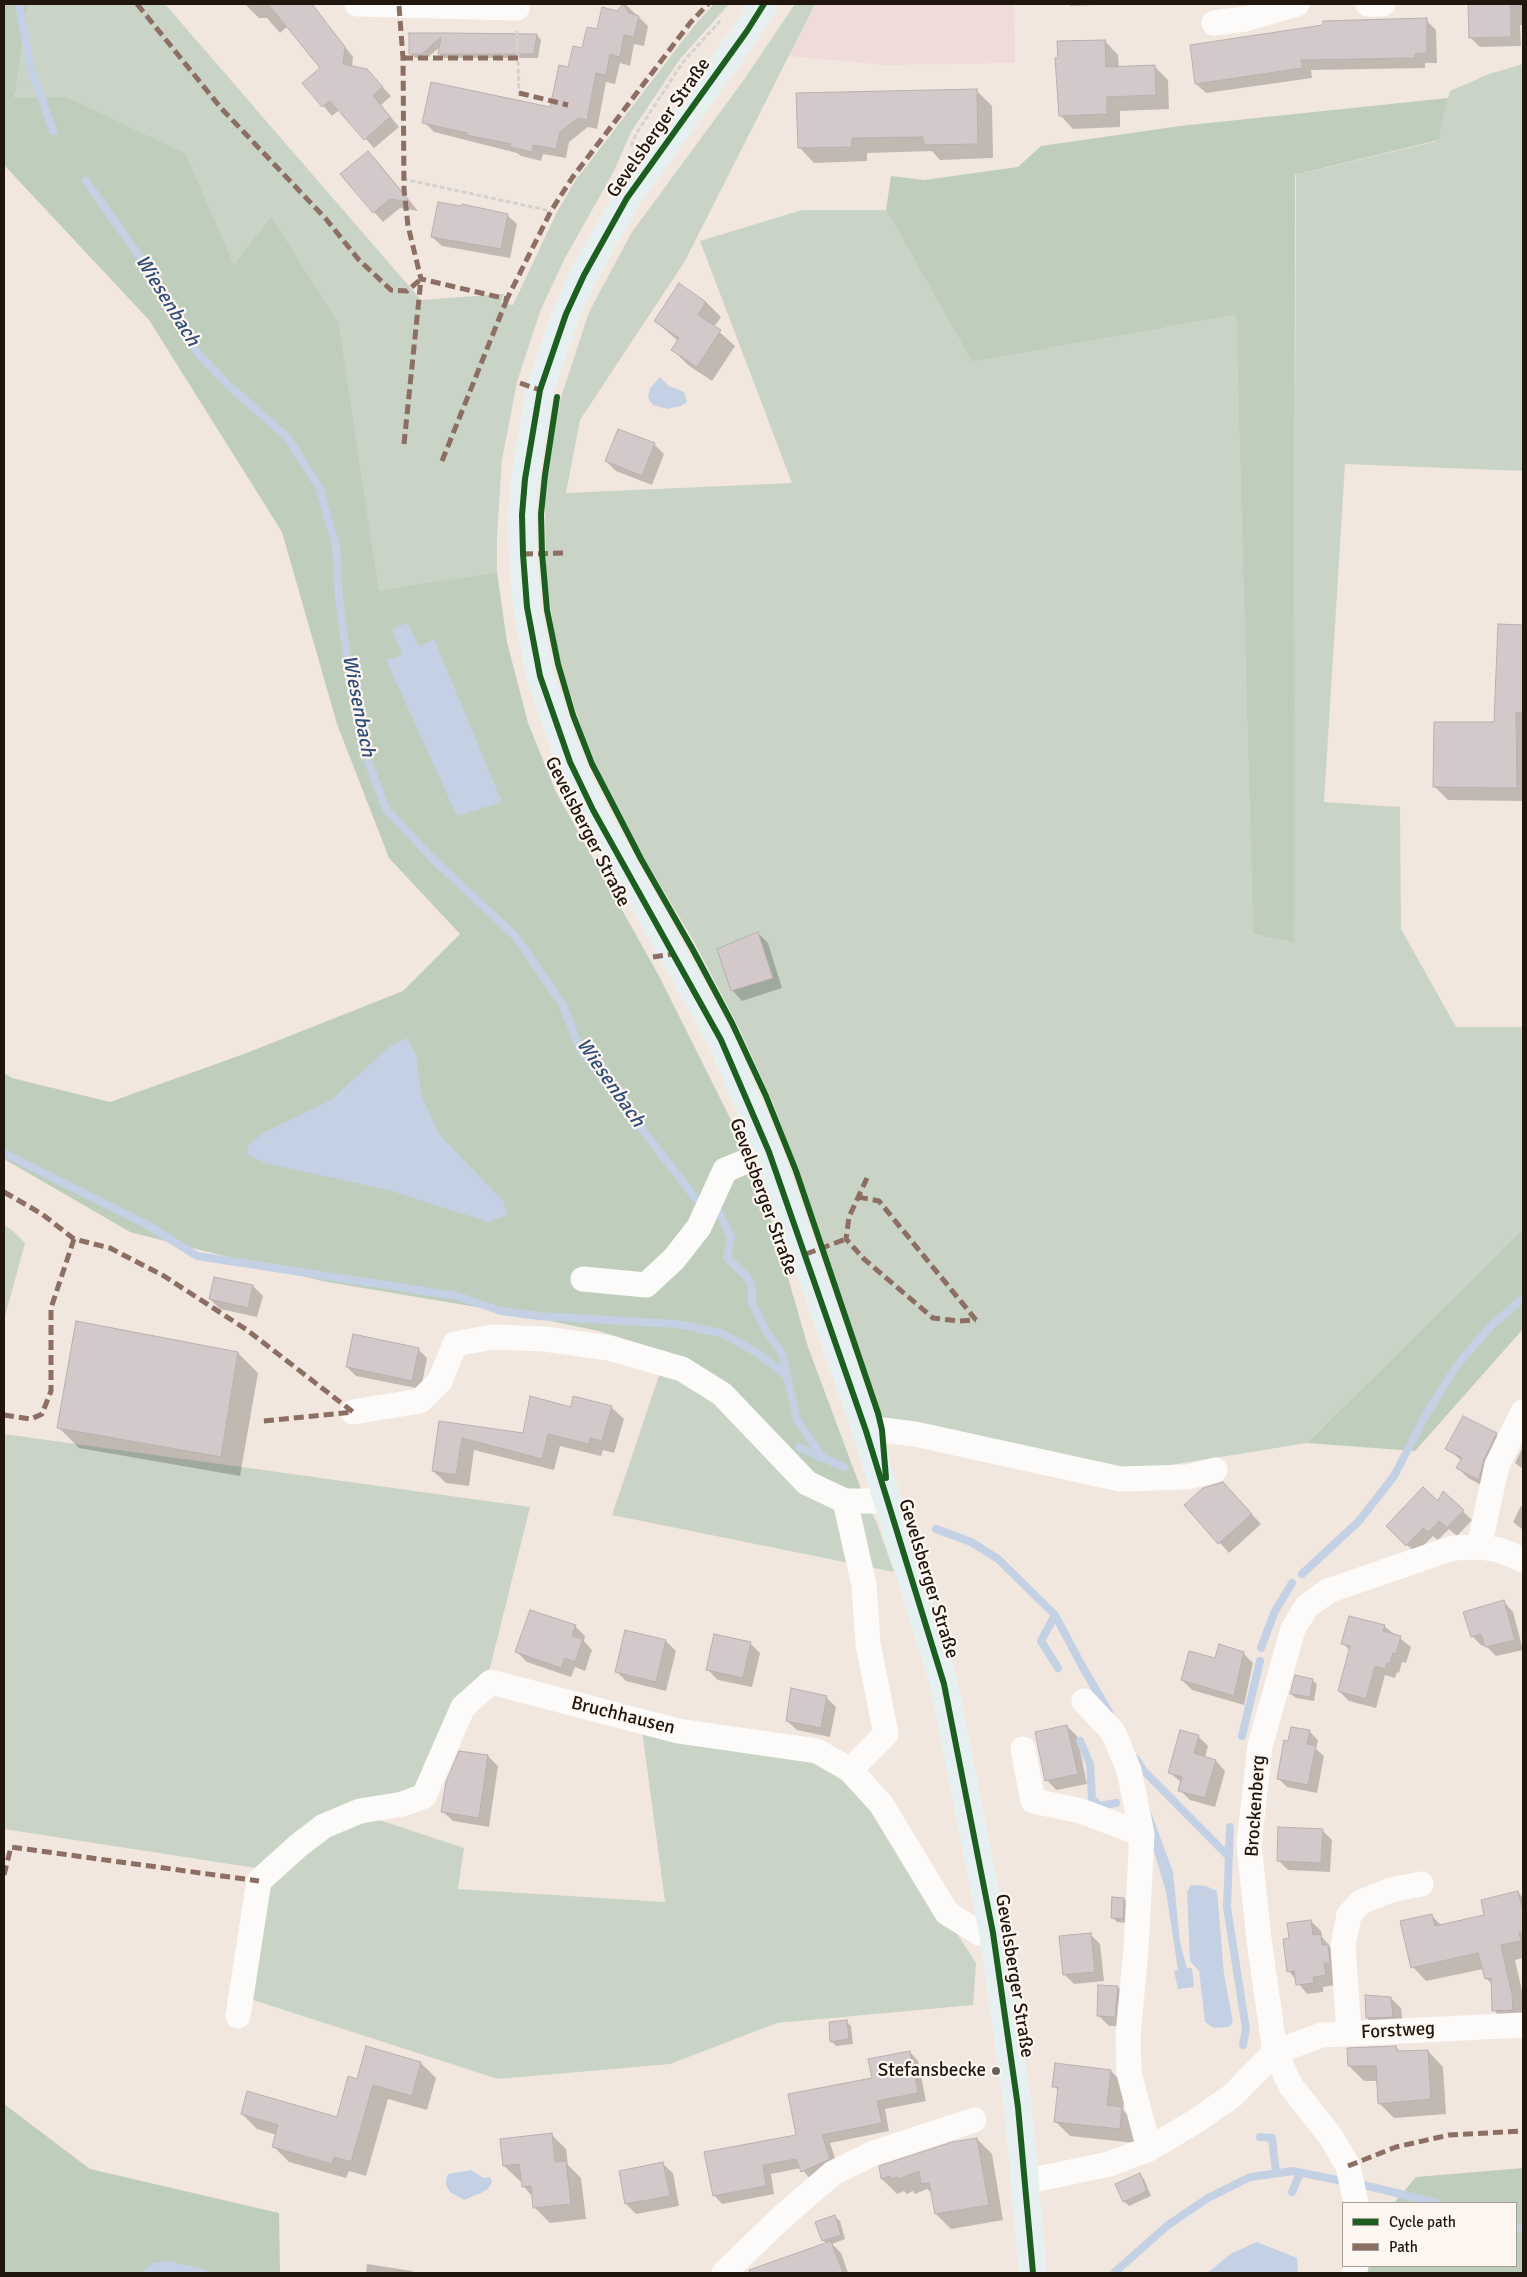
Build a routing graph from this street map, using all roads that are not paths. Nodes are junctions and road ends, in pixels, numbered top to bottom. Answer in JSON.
{"nodes":[{"id":1,"x":357,"y":4,"type":"edge"},
{"id":2,"x":764,"y":4,"type":"edge"},
{"id":3,"x":1297,"y":4,"type":"edge"},
{"id":4,"x":1368,"y":4,"type":"edge"},
{"id":5,"x":1383,"y":4,"type":"edge"},
{"id":6,"x":399,"y":5,"type":"edge"},
{"id":7,"x":517,"y":8,"type":"road end"},
{"id":8,"x":1214,"y":24,"type":"dead end"},
{"id":9,"x":769,"y":1152,"type":"junction"},
{"id":10,"x":582,"y":1279,"type":"dead end"},
{"id":11,"x":352,"y":1412,"type":"dead end"},
{"id":12,"x":1523,"y":1412,"type":"edge"},
{"id":13,"x":866,"y":1431,"type":"junction"},
{"id":14,"x":1215,"y":1470,"type":"dead end"},
{"id":15,"x":888,"y":1501,"type":"junction"},
{"id":16,"x":845,"y":1502,"type":"junction"},
{"id":17,"x":1479,"y":1547,"type":"junction"},
{"id":18,"x":1523,"y":1560,"type":"edge"},
{"id":19,"x":1084,"y":1701,"type":"dead end"},
{"id":20,"x":1023,"y":1749,"type":"dead end"},
{"id":21,"x":850,"y":1770,"type":"junction"},
{"id":22,"x":1142,"y":1834,"type":"junction"},
{"id":23,"x":1421,"y":1884,"type":"dead end"},
{"id":24,"x":994,"y":1932,"type":"junction"},
{"id":25,"x":238,"y":2016,"type":"dead end"},
{"id":26,"x":1523,"y":2024,"type":"edge"},
{"id":27,"x":1349,"y":2033,"type":"junction"},
{"id":28,"x":1275,"y":2052,"type":"junction"},
{"id":29,"x":974,"y":2120,"type":"dead end"},
{"id":30,"x":1149,"y":2149,"type":"junction"},
{"id":31,"x":1024,"y":2182,"type":"junction"},
{"id":32,"x":1356,"y":2201,"type":"edge"},
{"id":33,"x":724,"y":2273,"type":"edge"},
{"id":34,"x":1033,"y":2273,"type":"edge"}],
"edges":[{"from":1,"to":6,"type":"street"},
{"from":2,"to":9,"type":"main road","name":"Gevelsberger Straße"},
{"from":3,"to":8,"type":"street"},
{"from":4,"to":5,"type":"street"},
{"from":6,"to":7,"type":"street"},
{"from":9,"to":10,"type":"street"},
{"from":9,"to":13,"type":"main road","name":"Gevelsberger Straße"},
{"from":11,"to":16,"type":"street"},
{"from":12,"to":17,"type":"street"},
{"from":13,"to":14,"type":"street"},
{"from":13,"to":15,"type":"main road","name":"Gevelsberger Straße"},
{"from":15,"to":16,"type":"street"},
{"from":15,"to":24,"type":"main road","name":"Gevelsberger Straße"},
{"from":16,"to":21,"type":"street"},
{"from":17,"to":18,"type":"street","name":"Brockenberg"},
{"from":17,"to":28,"type":"street","name":"Brockenberg"},
{"from":19,"to":22,"type":"street"},
{"from":20,"to":22,"type":"street"},
{"from":21,"to":24,"type":"street","name":"Bruchhausen"},
{"from":21,"to":25,"type":"street","name":"Bruchhausen"},
{"from":22,"to":30,"type":"street"},
{"from":23,"to":27,"type":"street"},
{"from":24,"to":31,"type":"main road","name":"Gevelsberger Straße"},
{"from":26,"to":27,"type":"street","name":"Forstweg"},
{"from":27,"to":28,"type":"street","name":"Forstweg"},
{"from":28,"to":30,"type":"street"},
{"from":28,"to":32,"type":"street","name":"Brockenberg"},
{"from":29,"to":33,"type":"street"},
{"from":30,"to":31,"type":"street"},
{"from":31,"to":34,"type":"main road","name":"Gevelsberger Straße"}]}
